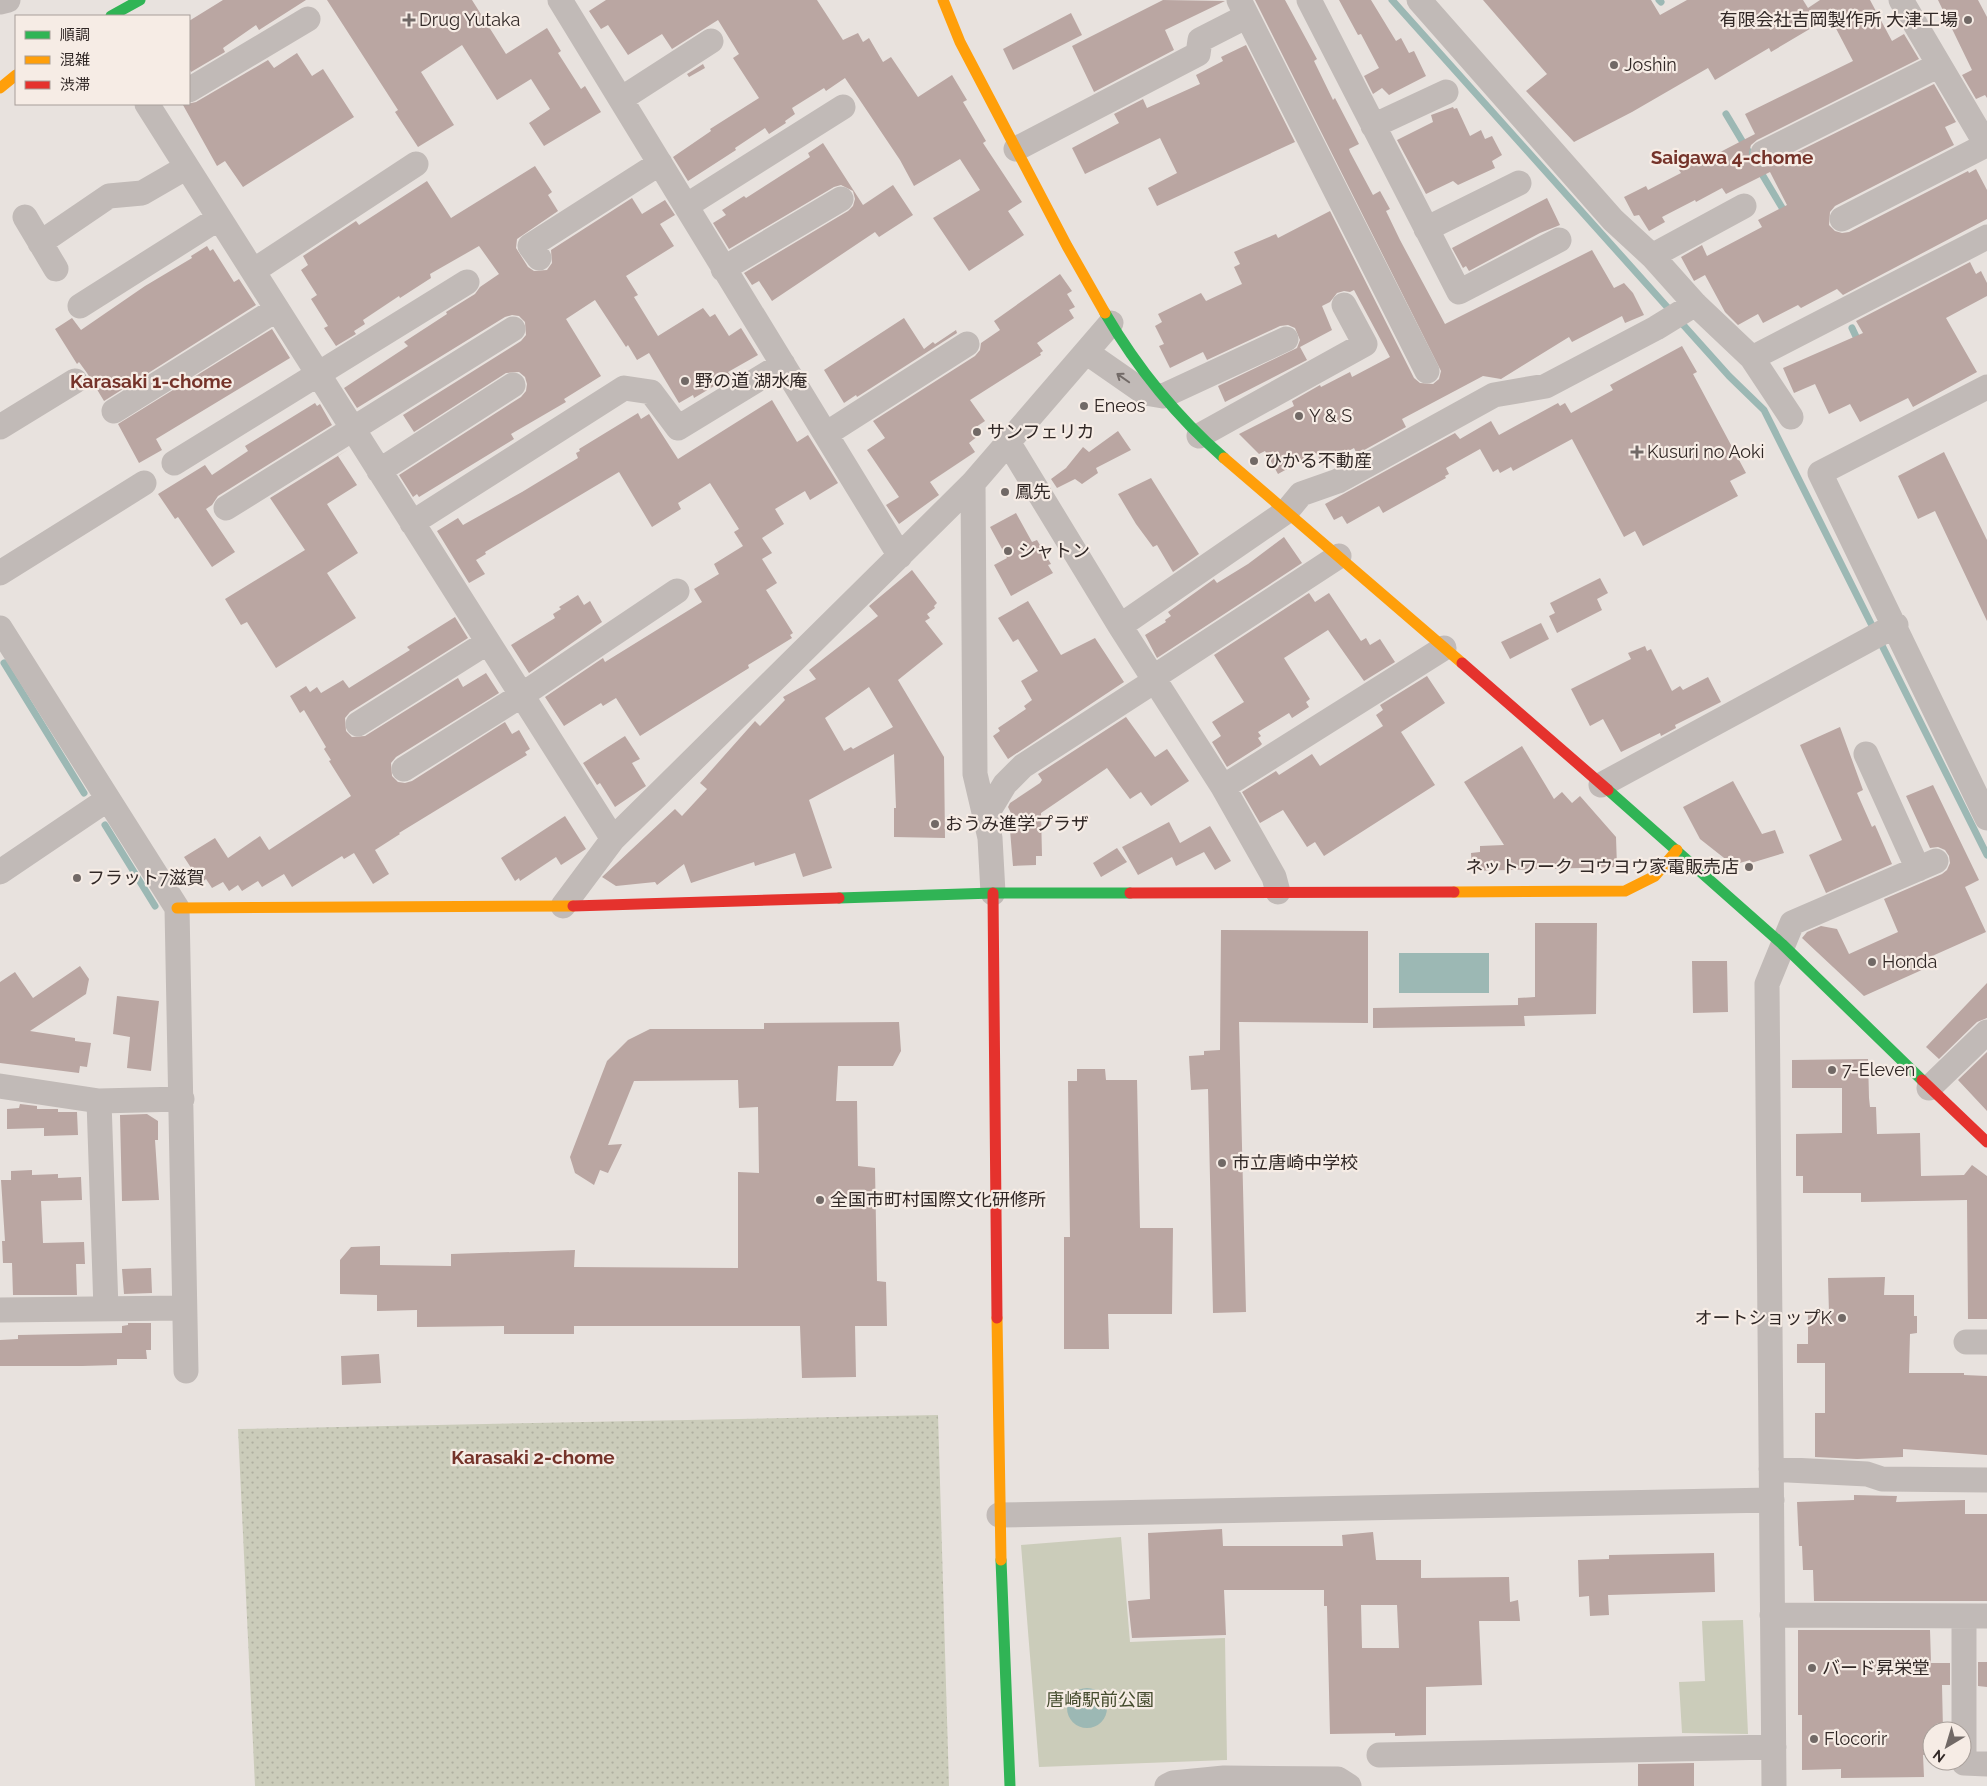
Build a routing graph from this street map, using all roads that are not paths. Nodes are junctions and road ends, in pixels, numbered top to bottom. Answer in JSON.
{"nodes":[{"id":1,"x":8,"y":0,"type":"edge"},
{"id":2,"x":140,"y":0,"type":"edge"},
{"id":3,"x":560,"y":0,"type":"edge"},
{"id":4,"x":943,"y":0,"type":"edge"},
{"id":5,"x":1309,"y":0,"type":"edge"},
{"id":6,"x":1419,"y":0,"type":"edge"},
{"id":7,"x":1901,"y":0,"type":"edge"},
{"id":8,"x":0,"y":2,"type":"edge"},
{"id":9,"x":1243,"y":8,"type":"edge"},
{"id":10,"x":113,"y":15,"type":"edge"},
{"id":11,"x":308,"y":19,"type":"dead end"},
{"id":12,"x":711,"y":41,"type":"dead end"},
{"id":13,"x":1939,"y":65,"type":"junction"},
{"id":14,"x":15,"y":76,"type":"edge"},
{"id":15,"x":0,"y":88,"type":"edge"},
{"id":16,"x":190,"y":89,"type":"edge"},
{"id":17,"x":1446,"y":92,"type":"dead end"},
{"id":18,"x":621,"y":99,"type":"junction"},
{"id":19,"x":154,"y":106,"type":"edge"},
{"id":20,"x":843,"y":107,"type":"dead end"},
{"id":21,"x":1374,"y":126,"type":"junction"},
{"id":22,"x":1987,"y":145,"type":"edge"},
{"id":23,"x":1016,"y":150,"type":"junction"},
{"id":24,"x":1763,"y":153,"type":"dead end"},
{"id":25,"x":660,"y":163,"type":"junction"},
{"id":26,"x":416,"y":164,"type":"dead end"},
{"id":27,"x":187,"y":167,"type":"junction"},
{"id":28,"x":1519,"y":183,"type":"dead end"},
{"id":29,"x":841,"y":199,"type":"dead end"},
{"id":30,"x":686,"y":206,"type":"junction"},
{"id":31,"x":1744,"y":206,"type":"dead end"},
{"id":32,"x":25,"y":217,"type":"dead end"},
{"id":33,"x":219,"y":218,"type":"junction"},
{"id":34,"x":1842,"y":219,"type":"dead end"},
{"id":35,"x":1426,"y":229,"type":"junction"},
{"id":36,"x":1987,"y":237,"type":"edge"},
{"id":37,"x":1559,"y":240,"type":"dead end"},
{"id":38,"x":40,"y":243,"type":"junction"},
{"id":39,"x":1652,"y":256,"type":"junction"},
{"id":40,"x":539,"y":258,"type":"dead end"},
{"id":41,"x":56,"y":269,"type":"dead end"},
{"id":42,"x":724,"y":269,"type":"junction"},
{"id":43,"x":253,"y":272,"type":"junction"},
{"id":44,"x":467,"y":282,"type":"dead end"},
{"id":45,"x":1344,"y":305,"type":"dead end"},
{"id":46,"x":80,"y":306,"type":"dead end"},
{"id":47,"x":1692,"y":306,"type":"junction"},
{"id":48,"x":277,"y":309,"type":"junction"},
{"id":49,"x":1111,"y":323,"type":"junction"},
{"id":50,"x":513,"y":329,"type":"dead end"},
{"id":51,"x":1286,"y":339,"type":"dead end"},
{"id":52,"x":967,"y":344,"type":"dead end"},
{"id":53,"x":1086,"y":352,"type":"junction"},
{"id":54,"x":1752,"y":358,"type":"junction"},
{"id":55,"x":783,"y":364,"type":"junction"},
{"id":56,"x":1427,"y":371,"type":"dead end"},
{"id":57,"x":318,"y":374,"type":"junction"},
{"id":58,"x":75,"y":381,"type":"dead end"},
{"id":59,"x":513,"y":385,"type":"dead end"},
{"id":60,"x":1987,"y":387,"type":"edge"},
{"id":61,"x":1163,"y":396,"type":"junction"},
{"id":62,"x":114,"y":411,"type":"dead end"},
{"id":63,"x":1791,"y":417,"type":"dead end"},
{"id":64,"x":0,"y":427,"type":"edge"},
{"id":65,"x":354,"y":430,"type":"junction"},
{"id":66,"x":826,"y":434,"type":"junction"},
{"id":67,"x":1199,"y":436,"type":"junction"},
{"id":68,"x":1008,"y":442,"type":"junction"},
{"id":69,"x":174,"y":463,"type":"dead end"},
{"id":70,"x":379,"y":471,"type":"junction"},
{"id":71,"x":144,"y":483,"type":"dead end"},
{"id":72,"x":973,"y":483,"type":"junction"},
{"id":73,"x":226,"y":508,"type":"dead end"},
{"id":74,"x":1287,"y":511,"type":"junction"},
{"id":75,"x":412,"y":523,"type":"junction"},
{"id":76,"x":900,"y":556,"type":"junction"},
{"id":77,"x":1339,"y":556,"type":"junction"},
{"id":78,"x":0,"y":573,"type":"edge"},
{"id":79,"x":677,"y":591,"type":"dead end"},
{"id":80,"x":1120,"y":626,"type":"junction"},
{"id":81,"x":1893,"y":627,"type":"junction"},
{"id":82,"x":2,"y":637,"type":"edge"},
{"id":83,"x":488,"y":642,"type":"junction"},
{"id":84,"x":1444,"y":648,"type":"junction"},
{"id":85,"x":1155,"y":679,"type":"junction"},
{"id":86,"x":522,"y":695,"type":"junction"},
{"id":87,"x":358,"y":724,"type":"dead end"},
{"id":88,"x":1866,"y":754,"type":"dead end"},
{"id":89,"x":404,"y":769,"type":"dead end"},
{"id":90,"x":1601,"y":785,"type":"junction"},
{"id":91,"x":1223,"y":787,"type":"junction"},
{"id":92,"x":108,"y":799,"type":"junction"},
{"id":93,"x":985,"y":817,"type":"junction"},
{"id":94,"x":1987,"y":818,"type":"edge"},
{"id":95,"x":613,"y":839,"type":"junction"},
{"id":96,"x":1678,"y":850,"type":"junction"},
{"id":97,"x":0,"y":872,"type":"edge"},
{"id":98,"x":1278,"y":892,"type":"junction"},
{"id":99,"x":993,"y":893,"type":"junction"},
{"id":100,"x":563,"y":906,"type":"junction"},
{"id":101,"x":177,"y":908,"type":"junction"},
{"id":102,"x":1782,"y":944,"type":"junction"},
{"id":103,"x":1987,"y":1032,"type":"edge"},
{"id":104,"x":0,"y":1086,"type":"edge"},
{"id":105,"x":1929,"y":1088,"type":"junction"},
{"id":106,"x":182,"y":1099,"type":"junction"},
{"id":107,"x":99,"y":1101,"type":"junction"},
{"id":108,"x":1987,"y":1142,"type":"edge"},
{"id":109,"x":184,"y":1308,"type":"junction"},
{"id":110,"x":106,"y":1309,"type":"junction"},
{"id":111,"x":0,"y":1310,"type":"edge"},
{"id":112,"x":186,"y":1371,"type":"dead end"},
{"id":113,"x":1771,"y":1469,"type":"junction"},
{"id":114,"x":1987,"y":1480,"type":"edge"},
{"id":115,"x":1772,"y":1500,"type":"junction"},
{"id":116,"x":999,"y":1515,"type":"junction"},
{"id":117,"x":1772,"y":1615,"type":"junction"},
{"id":118,"x":1976,"y":1616,"type":"edge"},
{"id":119,"x":1774,"y":1747,"type":"junction"},
{"id":120,"x":1379,"y":1755,"type":"dead end"},
{"id":121,"x":1987,"y":1764,"type":"edge"},
{"id":122,"x":1225,"y":1782,"type":"edge"},
{"id":123,"x":1319,"y":1782,"type":"edge"},
{"id":124,"x":1010,"y":1786,"type":"edge"},
{"id":125,"x":1167,"y":1786,"type":"edge"},
{"id":126,"x":1349,"y":1786,"type":"edge"},
{"id":127,"x":1774,"y":1786,"type":"edge"}],
"edges":[{"from":1,"to":8,"type":"street"},
{"from":2,"to":10,"type":"street"},
{"from":3,"to":18,"type":"street"},
{"from":4,"to":23,"type":"street"},
{"from":5,"to":21,"type":"street"},
{"from":6,"to":39,"type":"street"},
{"from":7,"to":13,"type":"street"},
{"from":9,"to":23,"type":"street"},
{"from":9,"to":56,"type":"street"},
{"from":11,"to":16,"type":"street"},
{"from":12,"to":18,"type":"street"},
{"from":13,"to":22,"type":"street"},
{"from":13,"to":24,"type":"street"},
{"from":14,"to":15,"type":"street"},
{"from":17,"to":21,"type":"street"},
{"from":18,"to":25,"type":"street"},
{"from":19,"to":27,"type":"street"},
{"from":20,"to":30,"type":"street"},
{"from":21,"to":35,"type":"street"},
{"from":22,"to":34,"type":"street"},
{"from":23,"to":49,"type":"street"},
{"from":25,"to":30,"type":"street"},
{"from":25,"to":40,"type":"street"},
{"from":26,"to":43,"type":"street"},
{"from":27,"to":33,"type":"street"},
{"from":27,"to":38,"type":"street"},
{"from":28,"to":35,"type":"street"},
{"from":29,"to":42,"type":"street"},
{"from":30,"to":42,"type":"street"},
{"from":31,"to":39,"type":"street"},
{"from":32,"to":38,"type":"street"},
{"from":33,"to":43,"type":"street"},
{"from":33,"to":46,"type":"street"},
{"from":35,"to":37,"type":"street"},
{"from":36,"to":54,"type":"street"},
{"from":38,"to":41,"type":"street"},
{"from":39,"to":47,"type":"street"},
{"from":42,"to":55,"type":"street"},
{"from":43,"to":48,"type":"street"},
{"from":44,"to":57,"type":"street"},
{"from":45,"to":67,"type":"street"},
{"from":47,"to":54,"type":"street"},
{"from":47,"to":74,"type":"street"},
{"from":48,"to":57,"type":"street"},
{"from":48,"to":62,"type":"street"},
{"from":49,"to":53,"type":"street"},
{"from":49,"to":61,"type":"street"},
{"from":50,"to":65,"type":"street"},
{"from":51,"to":61,"type":"street"},
{"from":52,"to":66,"type":"street"},
{"from":61,"to":53,"type":"street","one_way":true},
{"from":53,"to":68,"type":"street"},
{"from":54,"to":63,"type":"street"},
{"from":55,"to":66,"type":"street"},
{"from":55,"to":75,"type":"street"},
{"from":57,"to":65,"type":"street"},
{"from":57,"to":69,"type":"street"},
{"from":58,"to":64,"type":"street"},
{"from":59,"to":70,"type":"street"},
{"from":60,"to":81,"type":"street"},
{"from":61,"to":67,"type":"street"},
{"from":65,"to":70,"type":"street"},
{"from":65,"to":73,"type":"street"},
{"from":66,"to":76,"type":"street"},
{"from":67,"to":74,"type":"street"},
{"from":68,"to":72,"type":"street"},
{"from":68,"to":80,"type":"street"},
{"from":70,"to":75,"type":"street"},
{"from":71,"to":78,"type":"street"},
{"from":72,"to":76,"type":"street"},
{"from":72,"to":93,"type":"street"},
{"from":74,"to":77,"type":"street"},
{"from":74,"to":80,"type":"street"},
{"from":75,"to":83,"type":"street"},
{"from":76,"to":95,"type":"street"},
{"from":77,"to":84,"type":"street"},
{"from":77,"to":85,"type":"street"},
{"from":79,"to":86,"type":"street"},
{"from":80,"to":85,"type":"street"},
{"from":81,"to":90,"type":"street"},
{"from":81,"to":94,"type":"street"},
{"from":82,"to":92,"type":"street"},
{"from":83,"to":86,"type":"street"},
{"from":83,"to":87,"type":"street"},
{"from":84,"to":90,"type":"street"},
{"from":84,"to":91,"type":"street"},
{"from":85,"to":91,"type":"street"},
{"from":85,"to":93,"type":"street"},
{"from":86,"to":89,"type":"street"},
{"from":86,"to":95,"type":"street"},
{"from":88,"to":102,"type":"street"},
{"from":90,"to":96,"type":"street"},
{"from":91,"to":98,"type":"street"},
{"from":92,"to":97,"type":"street"},
{"from":92,"to":101,"type":"street"},
{"from":93,"to":99,"type":"street"},
{"from":95,"to":100,"type":"street"},
{"from":96,"to":98,"type":"street"},
{"from":96,"to":102,"type":"street"},
{"from":98,"to":99,"type":"street"},
{"from":99,"to":100,"type":"street"},
{"from":99,"to":116,"type":"street"},
{"from":100,"to":101,"type":"street"},
{"from":101,"to":106,"type":"street"},
{"from":102,"to":105,"type":"street"},
{"from":102,"to":113,"type":"street"},
{"from":103,"to":105,"type":"street"},
{"from":104,"to":107,"type":"street"},
{"from":105,"to":108,"type":"street"},
{"from":106,"to":107,"type":"street"},
{"from":106,"to":109,"type":"street"},
{"from":107,"to":110,"type":"street"},
{"from":109,"to":110,"type":"street"},
{"from":109,"to":112,"type":"street"},
{"from":110,"to":111,"type":"street"},
{"from":113,"to":114,"type":"street"},
{"from":113,"to":115,"type":"street"},
{"from":115,"to":116,"type":"street"},
{"from":115,"to":117,"type":"street"},
{"from":116,"to":124,"type":"street"},
{"from":117,"to":118,"type":"street"},
{"from":117,"to":119,"type":"street"},
{"from":118,"to":121,"type":"street"},
{"from":119,"to":120,"type":"street"},
{"from":119,"to":127,"type":"street"},
{"from":122,"to":123,"type":"street"},
{"from":122,"to":125,"type":"street"},
{"from":123,"to":126,"type":"street"}]}
